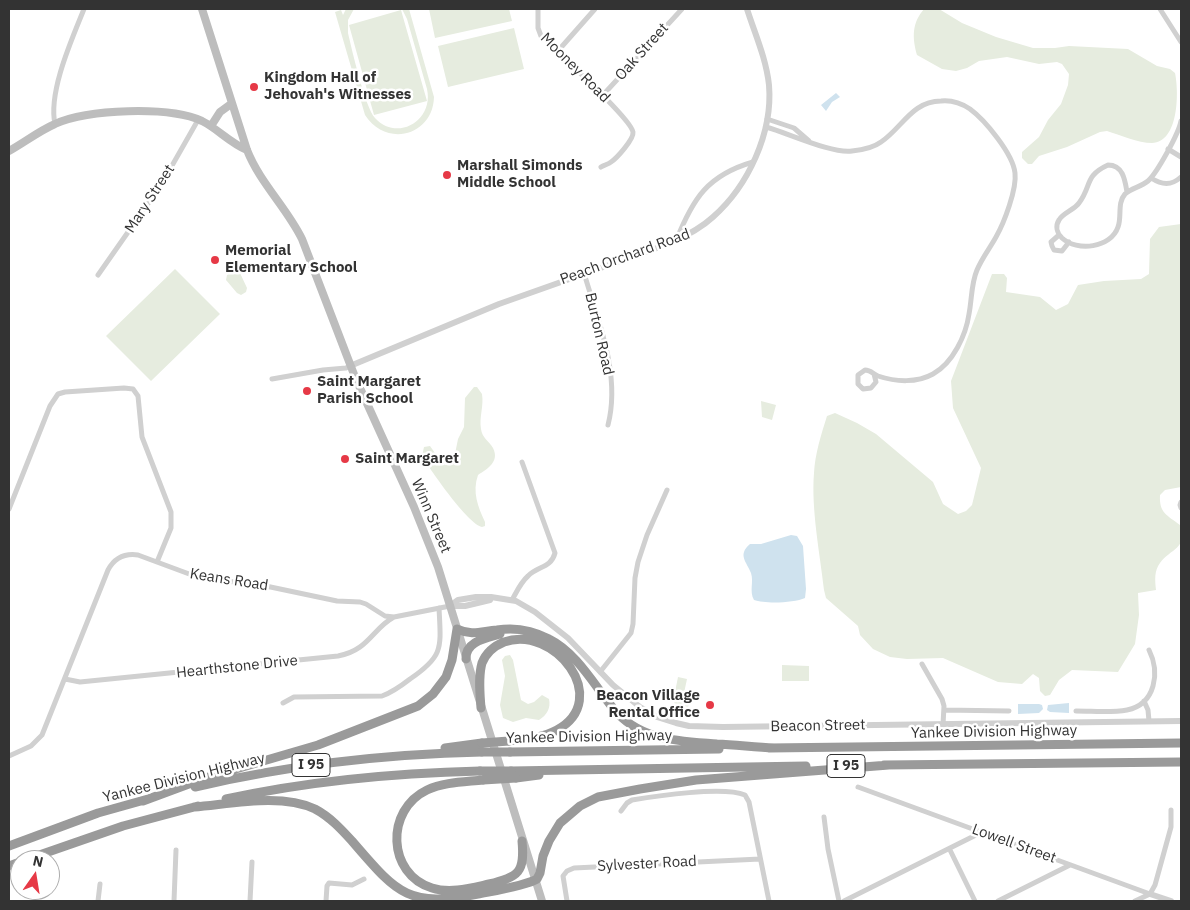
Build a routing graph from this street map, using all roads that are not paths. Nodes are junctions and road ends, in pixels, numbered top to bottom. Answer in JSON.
{"nodes":[{"id":1,"x":84,"y":9,"type":"edge"},
{"id":2,"x":202,"y":9,"type":"edge"},
{"id":3,"x":538,"y":9,"type":"edge"},
{"id":4,"x":595,"y":9,"type":"edge"},
{"id":5,"x":682,"y":9,"type":"edge"},
{"id":6,"x":747,"y":9,"type":"edge"},
{"id":7,"x":1160,"y":9,"type":"edge"},
{"id":8,"x":1181,"y":42,"type":"edge"},
{"id":9,"x":557,"y":52,"type":"junction"},
{"id":10,"x":603,"y":95,"type":"junction"},
{"id":11,"x":231,"y":104,"type":"junction"},
{"id":12,"x":767,"y":119,"type":"junction"},
{"id":13,"x":198,"y":120,"type":"junction"},
{"id":14,"x":1181,"y":121,"type":"edge"},
{"id":15,"x":55,"y":124,"type":"junction"},
{"id":16,"x":211,"y":126,"type":"junction"},
{"id":17,"x":766,"y":126,"type":"junction"},
{"id":18,"x":810,"y":141,"type":"junction"},
{"id":19,"x":1168,"y":149,"type":"junction"},
{"id":20,"x":246,"y":150,"type":"junction"},
{"id":21,"x":10,"y":151,"type":"edge"},
{"id":22,"x":1181,"y":157,"type":"edge"},
{"id":23,"x":753,"y":162,"type":"junction"},
{"id":24,"x":601,"y":167,"type":"dead end"},
{"id":25,"x":1181,"y":177,"type":"edge"},
{"id":26,"x":1151,"y":178,"type":"junction"},
{"id":27,"x":1127,"y":192,"type":"junction"},
{"id":28,"x":1060,"y":234,"type":"junction"},
{"id":29,"x":676,"y":241,"type":"junction"},
{"id":30,"x":1069,"y":242,"type":"junction"},
{"id":31,"x":584,"y":273,"type":"junction"},
{"id":32,"x":98,"y":276,"type":"dead end"},
{"id":33,"x":350,"y":366,"type":"junction"},
{"id":34,"x":874,"y":374,"type":"dead end"},
{"id":35,"x":272,"y":379,"type":"dead end"},
{"id":36,"x":608,"y":424,"type":"dead end"},
{"id":37,"x":522,"y":462,"type":"dead end"},
{"id":38,"x":667,"y":490,"type":"dead end"},
{"id":39,"x":1181,"y":502,"type":"edge"},
{"id":40,"x":1181,"y":508,"type":"edge"},
{"id":41,"x":9,"y":509,"type":"edge"},
{"id":42,"x":157,"y":562,"type":"junction"},
{"id":43,"x":512,"y":600,"type":"junction"},
{"id":44,"x":450,"y":606,"type":"junction"},
{"id":45,"x":438,"y":608,"type":"junction"},
{"id":46,"x":394,"y":616,"type":"junction"},
{"id":47,"x":457,"y":629,"type":"junction"},
{"id":48,"x":520,"y":630,"type":"junction"},
{"id":49,"x":1149,"y":650,"type":"dead end"},
{"id":50,"x":466,"y":658,"type":"junction"},
{"id":51,"x":922,"y":664,"type":"dead end"},
{"id":52,"x":600,"y":672,"type":"junction"},
{"id":53,"x":65,"y":679,"type":"junction"},
{"id":54,"x":1144,"y":702,"type":"junction"},
{"id":55,"x":282,"y":703,"type":"dead end"},
{"id":56,"x":481,"y":708,"type":"junction"},
{"id":57,"x":944,"y":710,"type":"junction"},
{"id":58,"x":1010,"y":711,"type":"dead end"},
{"id":59,"x":1076,"y":711,"type":"dead end"},
{"id":60,"x":1149,"y":721,"type":"junction"},
{"id":61,"x":1181,"y":721,"type":"edge"},
{"id":62,"x":943,"y":724,"type":"junction"},
{"id":63,"x":1181,"y":743,"type":"edge"},
{"id":64,"x":482,"y":748,"type":"junction"},
{"id":65,"x":774,"y":748,"type":"junction"},
{"id":66,"x":9,"y":756,"type":"edge"},
{"id":67,"x":1181,"y":762,"type":"edge"},
{"id":68,"x":889,"y":765,"type":"junction"},
{"id":69,"x":514,"y":774,"type":"junction"},
{"id":70,"x":858,"y":787,"type":"dead end"},
{"id":71,"x":143,"y":801,"type":"junction"},
{"id":72,"x":194,"y":806,"type":"junction"},
{"id":73,"x":1171,"y":810,"type":"dead end"},
{"id":74,"x":622,"y":812,"type":"dead end"},
{"id":75,"x":824,"y":817,"type":"dead end"},
{"id":76,"x":982,"y":832,"type":"junction"},
{"id":77,"x":522,"y":840,"type":"junction"},
{"id":78,"x":9,"y":846,"type":"edge"},
{"id":79,"x":52,"y":850,"type":"edge"},
{"id":80,"x":176,"y":850,"type":"dead end"},
{"id":81,"x":950,"y":850,"type":"junction"},
{"id":82,"x":760,"y":860,"type":"junction"},
{"id":83,"x":252,"y":862,"type":"dead end"},
{"id":84,"x":1070,"y":865,"type":"junction"},
{"id":85,"x":364,"y":879,"type":"dead end"},
{"id":86,"x":534,"y":881,"type":"junction"},
{"id":87,"x":100,"y":884,"type":"dead end"},
{"id":88,"x":1150,"y":894,"type":"junction"},
{"id":89,"x":98,"y":901,"type":"edge"},
{"id":90,"x":174,"y":901,"type":"edge"},
{"id":91,"x":250,"y":901,"type":"edge"},
{"id":92,"x":326,"y":901,"type":"edge"},
{"id":93,"x":542,"y":901,"type":"edge"},
{"id":94,"x":567,"y":901,"type":"edge"},
{"id":95,"x":769,"y":901,"type":"edge"},
{"id":96,"x":839,"y":901,"type":"edge"},
{"id":97,"x":844,"y":901,"type":"edge"},
{"id":98,"x":975,"y":901,"type":"edge"},
{"id":99,"x":998,"y":901,"type":"edge"},
{"id":100,"x":1134,"y":901,"type":"edge"},
{"id":101,"x":1171,"y":901,"type":"edge"}],
"edges":[{"from":1,"to":15,"type":"street"},
{"from":2,"to":11,"type":"main road","name":"Winn Street"},
{"from":3,"to":9,"type":"street","name":"Mooney Road"},
{"from":4,"to":9,"type":"street"},
{"from":5,"to":10,"type":"street","name":"Oak Street"},
{"from":6,"to":12,"type":"street","name":"Peach Orchard Road"},
{"from":7,"to":8,"type":"street"},
{"from":9,"to":10,"type":"street","name":"Mooney Road"},
{"from":10,"to":24,"type":"street","name":"Mooney Road"},
{"from":11,"to":16,"type":"main road"},
{"from":11,"to":20,"type":"main road","name":"Winn Street"},
{"from":12,"to":17,"type":"street","name":"Peach Orchard Road"},
{"from":12,"to":18,"type":"street"},
{"from":13,"to":15,"type":"main road"},
{"from":13,"to":16,"type":"main road"},
{"from":13,"to":32,"type":"street","name":"Mary Street"},
{"from":14,"to":19,"type":"street"},
{"from":15,"to":21,"type":"main road"},
{"from":16,"to":20,"type":"main road"},
{"from":17,"to":18,"type":"street"},
{"from":17,"to":23,"type":"street","name":"Peach Orchard Road"},
{"from":18,"to":34,"type":"street"},
{"from":19,"to":22,"type":"street"},
{"from":19,"to":26,"type":"street"},
{"from":20,"to":33,"type":"main road","name":"Winn Street"},
{"from":23,"to":29,"type":"street","name":"Peach Orchard Road"},
{"from":23,"to":29,"type":"street"},
{"from":25,"to":26,"type":"street"},
{"from":26,"to":27,"type":"street"},
{"from":27,"to":28,"type":"street"},
{"from":27,"to":30,"type":"street"},
{"from":28,"to":30,"type":"street"},
{"from":28,"to":30,"type":"street"},
{"from":29,"to":31,"type":"street","name":"Peach Orchard Road"},
{"from":31,"to":33,"type":"street","name":"Peach Orchard Road"},
{"from":31,"to":36,"type":"street","name":"Burton Road"},
{"from":33,"to":35,"type":"street"},
{"from":33,"to":44,"type":"main road","name":"Winn Street"},
{"from":37,"to":43,"type":"street"},
{"from":38,"to":52,"type":"street"},
{"from":39,"to":40,"type":"street"},
{"from":41,"to":42,"type":"street"},
{"from":42,"to":46,"type":"street","name":"Keans Road"},
{"from":42,"to":53,"type":"street","name":"Keans Road"},
{"from":43,"to":44,"type":"street","name":"Beacon Street"},
{"from":43,"to":52,"type":"street","name":"Beacon Street"},
{"from":44,"to":45,"type":"street"},
{"from":44,"to":47,"type":"main road","name":"Winn Street"},
{"from":45,"to":46,"type":"street"},
{"from":45,"to":55,"type":"street"},
{"from":46,"to":53,"type":"street","name":"Hearthstone Drive"},
{"from":47,"to":48,"type":"highway"},
{"from":47,"to":50,"type":"main road","name":"Winn Street"},
{"from":47,"to":71,"type":"highway"},
{"from":48,"to":50,"type":"highway"},
{"from":48,"to":65,"type":"highway"},
{"from":49,"to":54,"type":"street"},
{"from":50,"to":56,"type":"main road","name":"Winn Street"},
{"from":51,"to":57,"type":"street"},
{"from":52,"to":62,"type":"street","name":"Beacon Street"},
{"from":53,"to":66,"type":"street","name":"Keans Road"},
{"from":54,"to":59,"type":"street"},
{"from":54,"to":60,"type":"street"},
{"from":56,"to":64,"type":"highway","bridge":true},
{"from":56,"to":77,"type":"main road","name":"Winn Street"},
{"from":57,"to":58,"type":"street"},
{"from":57,"to":62,"type":"street"},
{"from":60,"to":61,"type":"street","name":"Beacon Street"},
{"from":60,"to":62,"type":"street","name":"Beacon Street"},
{"from":63,"to":65,"type":"highway","name":"Yankee Division Highway","number":"I 95"},
{"from":64,"to":65,"type":"highway","name":"Yankee Division Highway","number":"I 95","bridge":true},
{"from":64,"to":71,"type":"highway","name":"Yankee Division Highway","number":"I 95"},
{"from":67,"to":68,"type":"highway","name":"Yankee Division Highway","number":"I 95"},
{"from":68,"to":69,"type":"highway","name":"Yankee Division Highway","number":"I 95"},
{"from":68,"to":86,"type":"highway"},
{"from":69,"to":72,"type":"highway","name":"Yankee Division Highway","number":"I 95","bridge":true},
{"from":69,"to":77,"type":"highway","bridge":true},
{"from":70,"to":76,"type":"street","name":"Lowell Street"},
{"from":71,"to":78,"type":"highway","name":"Yankee Division Highway","number":"I 95"},
{"from":72,"to":79,"type":"highway","name":"Yankee Division Highway","number":"I 95"},
{"from":72,"to":86,"type":"highway"},
{"from":73,"to":88,"type":"street"},
{"from":74,"to":82,"type":"street"},
{"from":75,"to":96,"type":"street"},
{"from":76,"to":81,"type":"street"},
{"from":76,"to":84,"type":"street","name":"Lowell Street"},
{"from":77,"to":86,"type":"main road","name":"Winn Street"},
{"from":80,"to":90,"type":"street"},
{"from":81,"to":97,"type":"street"},
{"from":81,"to":98,"type":"street"},
{"from":82,"to":94,"type":"street","name":"Sylvester Road"},
{"from":82,"to":95,"type":"street"},
{"from":83,"to":91,"type":"street"},
{"from":84,"to":88,"type":"street","name":"Lowell Street"},
{"from":84,"to":99,"type":"street"},
{"from":85,"to":92,"type":"street"},
{"from":86,"to":93,"type":"main road","name":"Winn Street"},
{"from":87,"to":89,"type":"street"},
{"from":88,"to":100,"type":"street"},
{"from":88,"to":101,"type":"street","name":"Lowell Street"}]}
